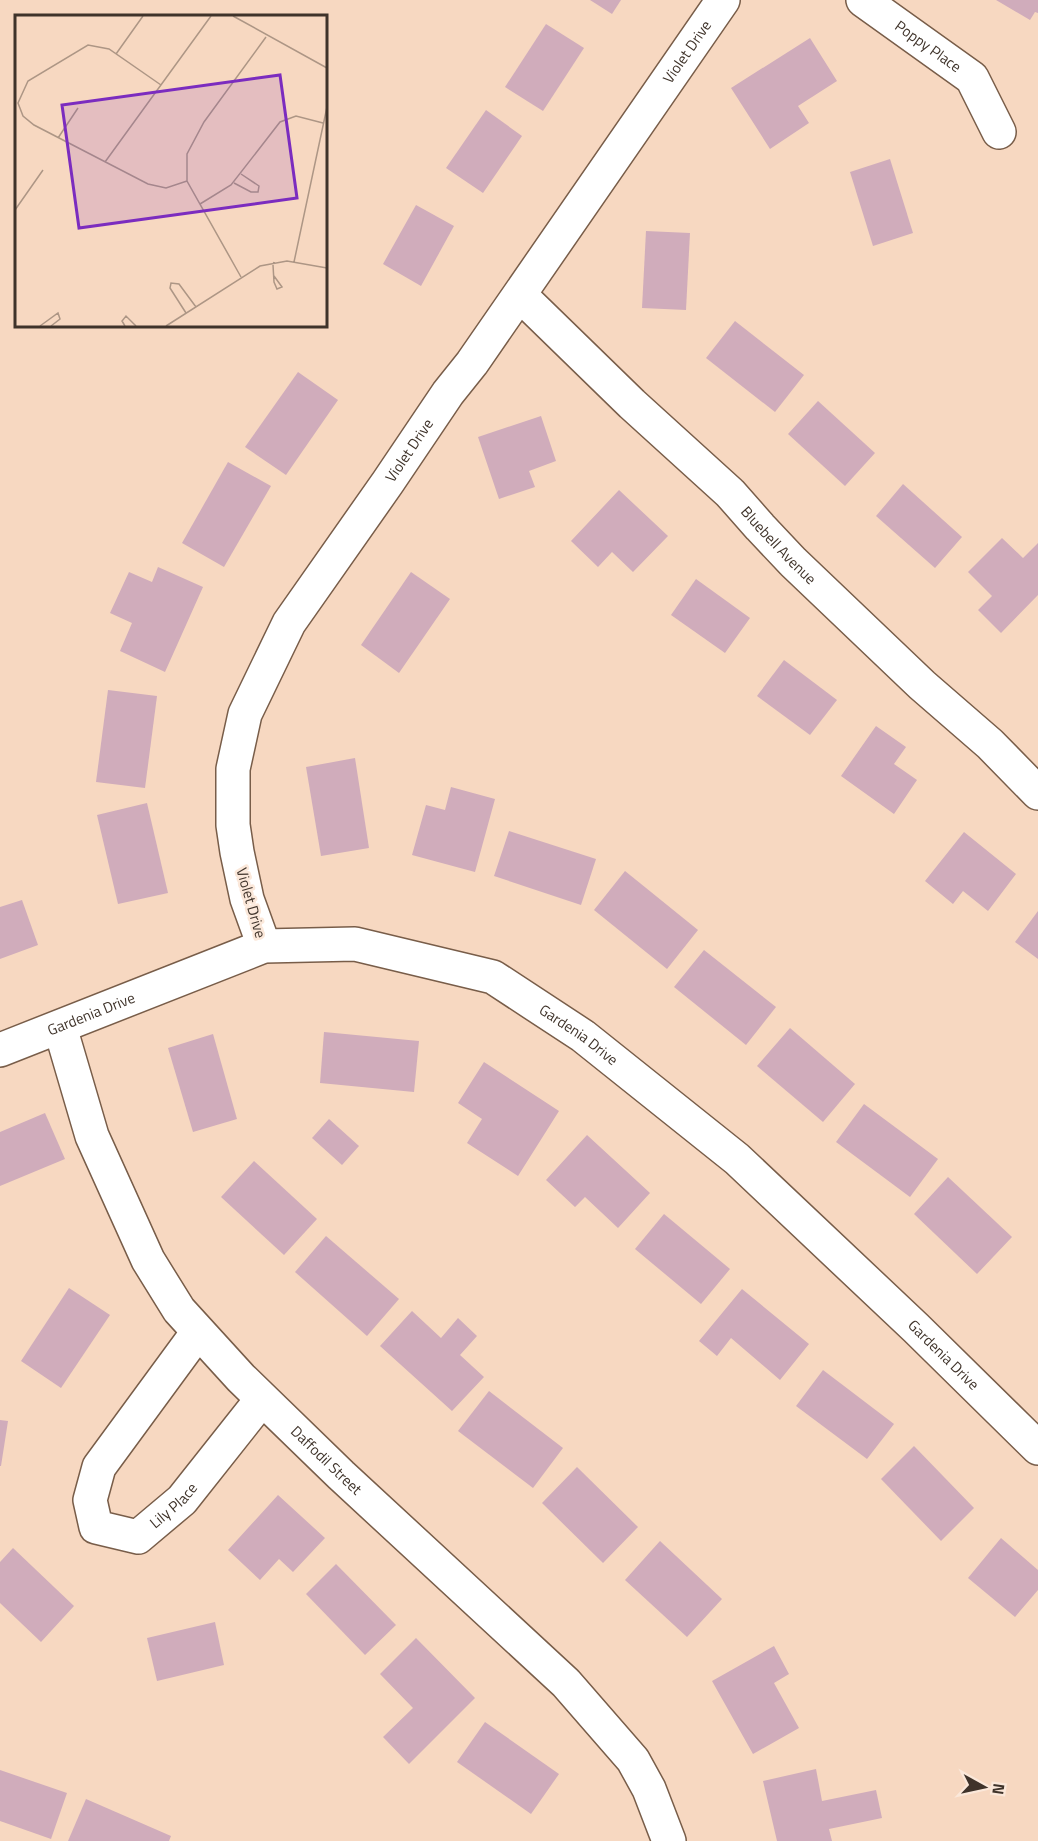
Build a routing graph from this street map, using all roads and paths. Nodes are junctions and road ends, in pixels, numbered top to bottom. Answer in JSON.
{"nodes":[{"id":1,"x":723,"y":0,"type":"edge"},
{"id":2,"x":863,"y":0,"type":"edge"},
{"id":3,"x":999,"y":132,"type":"dead end"},
{"id":4,"x":520,"y":295,"type":"junction"},
{"id":5,"x":1038,"y":793,"type":"edge"},
{"id":6,"x":264,"y":946,"type":"junction"},
{"id":7,"x":60,"y":1027,"type":"junction"},
{"id":8,"x":0,"y":1050,"type":"edge"},
{"id":9,"x":198,"y":1332,"type":"junction"},
{"id":10,"x":262,"y":1399,"type":"junction"},
{"id":11,"x":1038,"y":1448,"type":"edge"},
{"id":12,"x":669,"y":1841,"type":"edge"}],
"edges":[{"from":1,"to":4,"type":"street","name":"Violet Drive"},
{"from":2,"to":3,"type":"street","name":"Poppy Place"},
{"from":4,"to":5,"type":"street","name":"Bluebell Avenue"},
{"from":4,"to":6,"type":"street","name":"Violet Drive"},
{"from":6,"to":7,"type":"street","name":"Gardenia Drive"},
{"from":6,"to":11,"type":"street","name":"Gardenia Drive"},
{"from":7,"to":8,"type":"street","name":"Gardenia Drive"},
{"from":7,"to":9,"type":"street","name":"Daffodil Street"},
{"from":9,"to":10,"type":"street","name":"Daffodil Street"},
{"from":9,"to":10,"type":"street","name":"Lily Place"},
{"from":10,"to":12,"type":"street","name":"Daffodil Street"}]}
